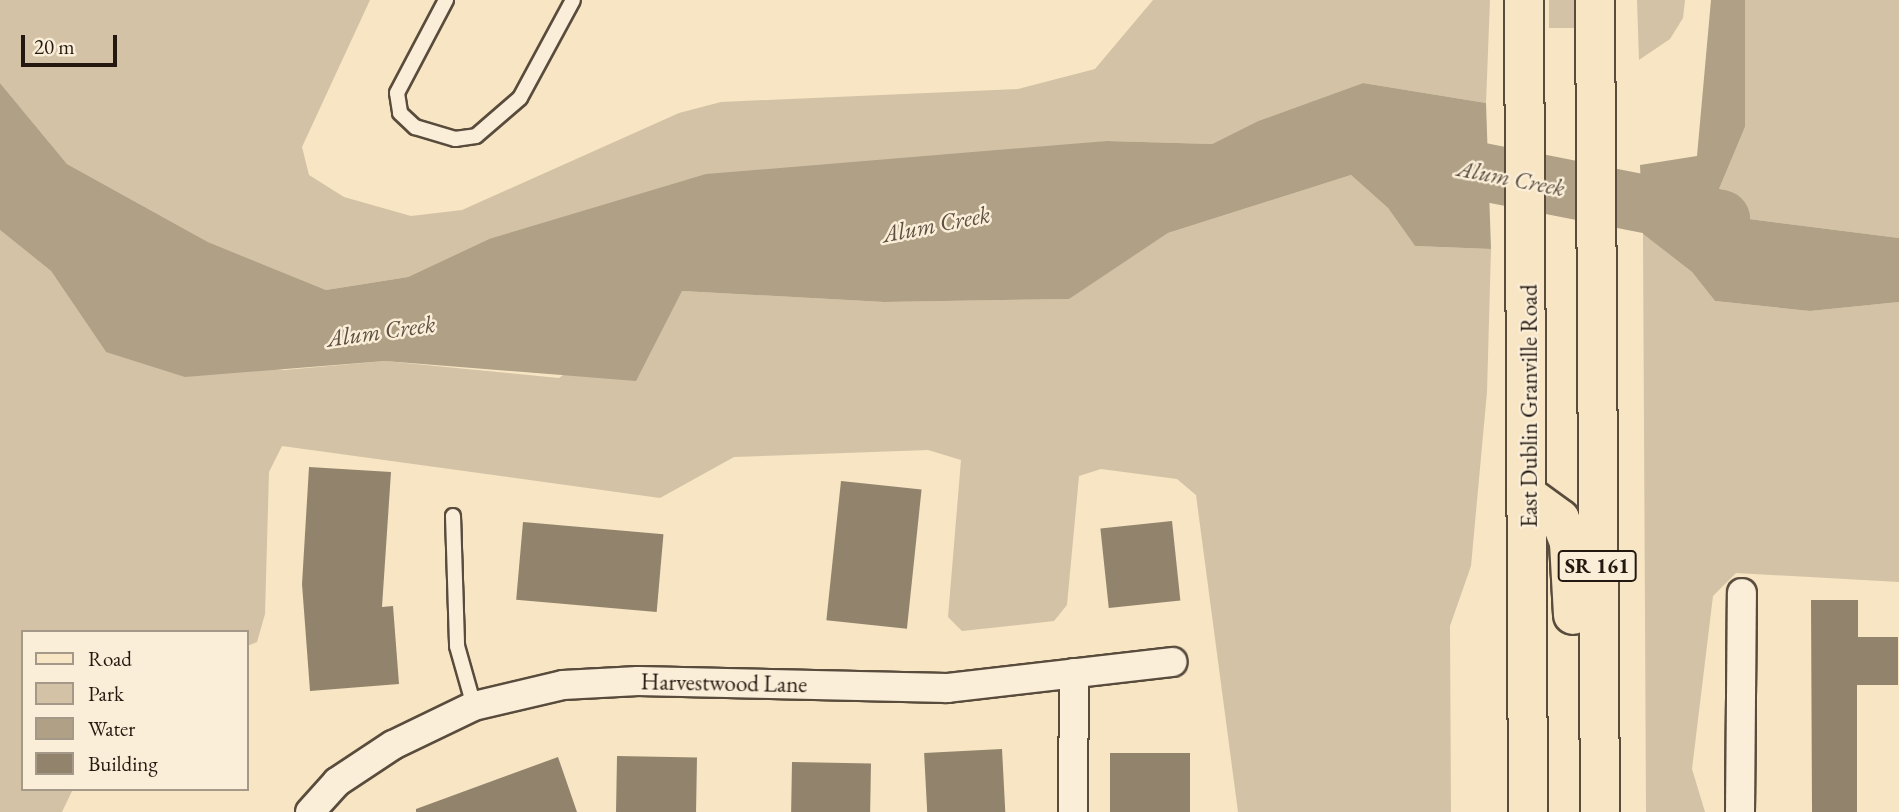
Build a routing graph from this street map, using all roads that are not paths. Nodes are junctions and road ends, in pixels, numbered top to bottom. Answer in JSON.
{"nodes":[{"id":1,"x":446,"y":0,"type":"edge"},
{"id":2,"x":573,"y":0,"type":"edge"},
{"id":3,"x":1524,"y":0,"type":"edge"},
{"id":4,"x":1595,"y":13,"type":"edge"},
{"id":5,"x":1530,"y":497,"type":"junction"},
{"id":6,"x":453,"y":516,"type":"dead end"},
{"id":7,"x":1742,"y":593,"type":"dead end"},
{"id":8,"x":1172,"y":662,"type":"dead end"},
{"id":9,"x":1074,"y":673,"type":"junction"},
{"id":10,"x":474,"y":706,"type":"junction"},
{"id":11,"x":310,"y":812,"type":"edge"},
{"id":12,"x":1073,"y":812,"type":"edge"},
{"id":13,"x":1528,"y":812,"type":"edge"},
{"id":14,"x":1597,"y":812,"type":"edge"},
{"id":15,"x":1740,"y":812,"type":"edge"}],
"edges":[{"from":1,"to":2,"type":"lane"},
{"from":3,"to":5,"type":"main road","name":"East Dublin Granville Road","number":"SR 161"},
{"from":4,"to":14,"type":"main road","number":"SR 161"},
{"from":5,"to":13,"type":"main road","name":"East Dublin Granville Road","number":"SR 161"},
{"from":5,"to":14,"type":"main road"},
{"from":6,"to":10,"type":"lane"},
{"from":7,"to":15,"type":"street"},
{"from":8,"to":9,"type":"street","name":"Harvestwood Lane"},
{"from":9,"to":10,"type":"street","name":"Harvestwood Lane"},
{"from":9,"to":12,"type":"street"},
{"from":10,"to":11,"type":"street","name":"Harvestwood Lane"}]}
